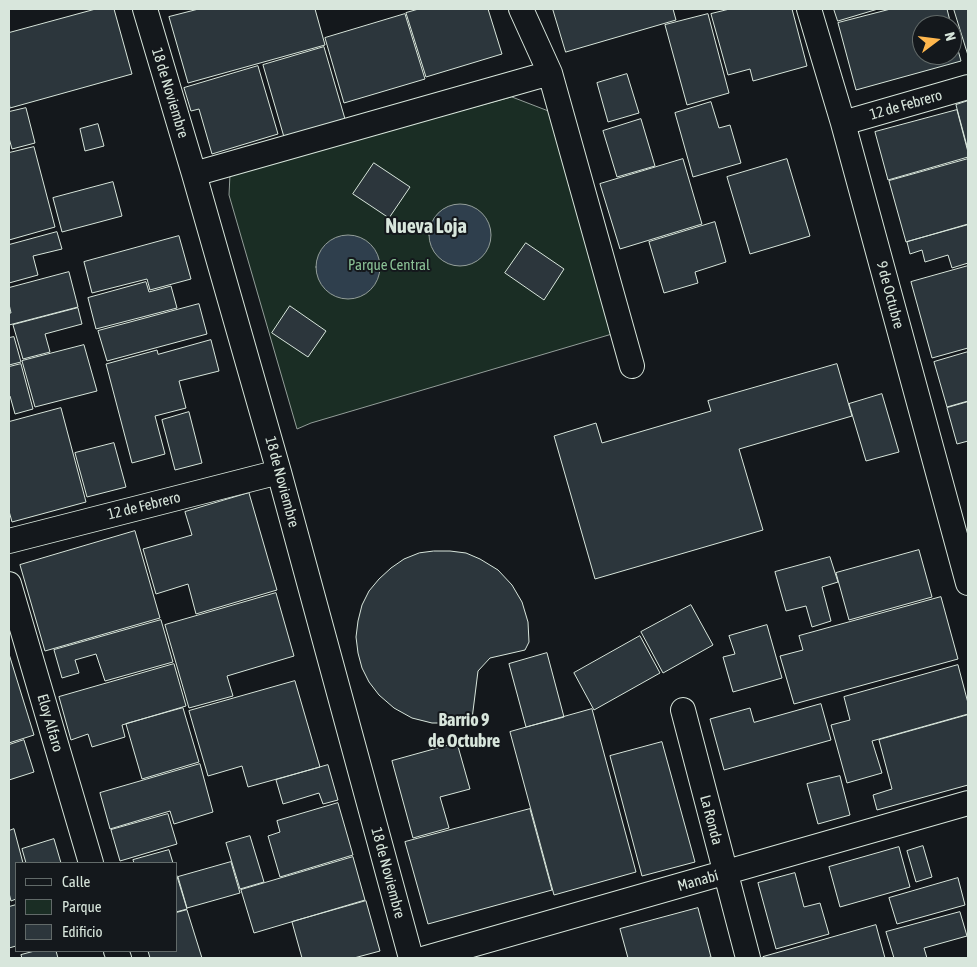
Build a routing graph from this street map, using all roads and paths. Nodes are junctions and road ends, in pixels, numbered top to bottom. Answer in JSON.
{"nodes":[{"id":1,"x":145,"y":9,"type":"edge"},
{"id":2,"x":521,"y":9,"type":"edge"},
{"id":3,"x":809,"y":9,"type":"edge"},
{"id":4,"x":550,"y":73,"type":"junction"},
{"id":5,"x":968,"y":87,"type":"edge"},
{"id":6,"x":843,"y":123,"type":"junction"},
{"id":7,"x":194,"y":174,"type":"junction"},
{"id":8,"x":632,"y":366,"type":"dead end"},
{"id":9,"x":279,"y":472,"type":"junction"},
{"id":10,"x":9,"y":541,"type":"edge"},
{"id":11,"x":968,"y":583,"type":"edge"},
{"id":12,"x":9,"y":584,"type":"edge"},
{"id":13,"x":683,"y":710,"type":"dead end"},
{"id":14,"x":968,"y":803,"type":"edge"},
{"id":15,"x":91,"y":862,"type":"edge"},
{"id":16,"x":725,"y":873,"type":"junction"},
{"id":17,"x":410,"y":958,"type":"edge"},
{"id":18,"x":426,"y":958,"type":"edge"},
{"id":19,"x":748,"y":958,"type":"edge"}],
"edges":[{"from":1,"to":7,"type":"street","name":"18 de Noviembre"},
{"from":2,"to":4,"type":"street"},
{"from":3,"to":6,"type":"street","name":"9 de Octubre"},
{"from":4,"to":7,"type":"street"},
{"from":4,"to":8,"type":"street"},
{"from":5,"to":6,"type":"street","name":"12 de Febrero"},
{"from":6,"to":11,"type":"street","name":"9 de Octubre"},
{"from":7,"to":9,"type":"street","name":"18 de Noviembre"},
{"from":9,"to":10,"type":"street","name":"12 de Febrero"},
{"from":9,"to":17,"type":"street","name":"18 de Noviembre"},
{"from":12,"to":15,"type":"street","name":"Eloy Alfaro"},
{"from":13,"to":16,"type":"street","name":"La Ronda"},
{"from":14,"to":16,"type":"street","name":"Manabí"},
{"from":16,"to":18,"type":"street","name":"Manabí"},
{"from":16,"to":19,"type":"street","name":"La Ronda"}]}
